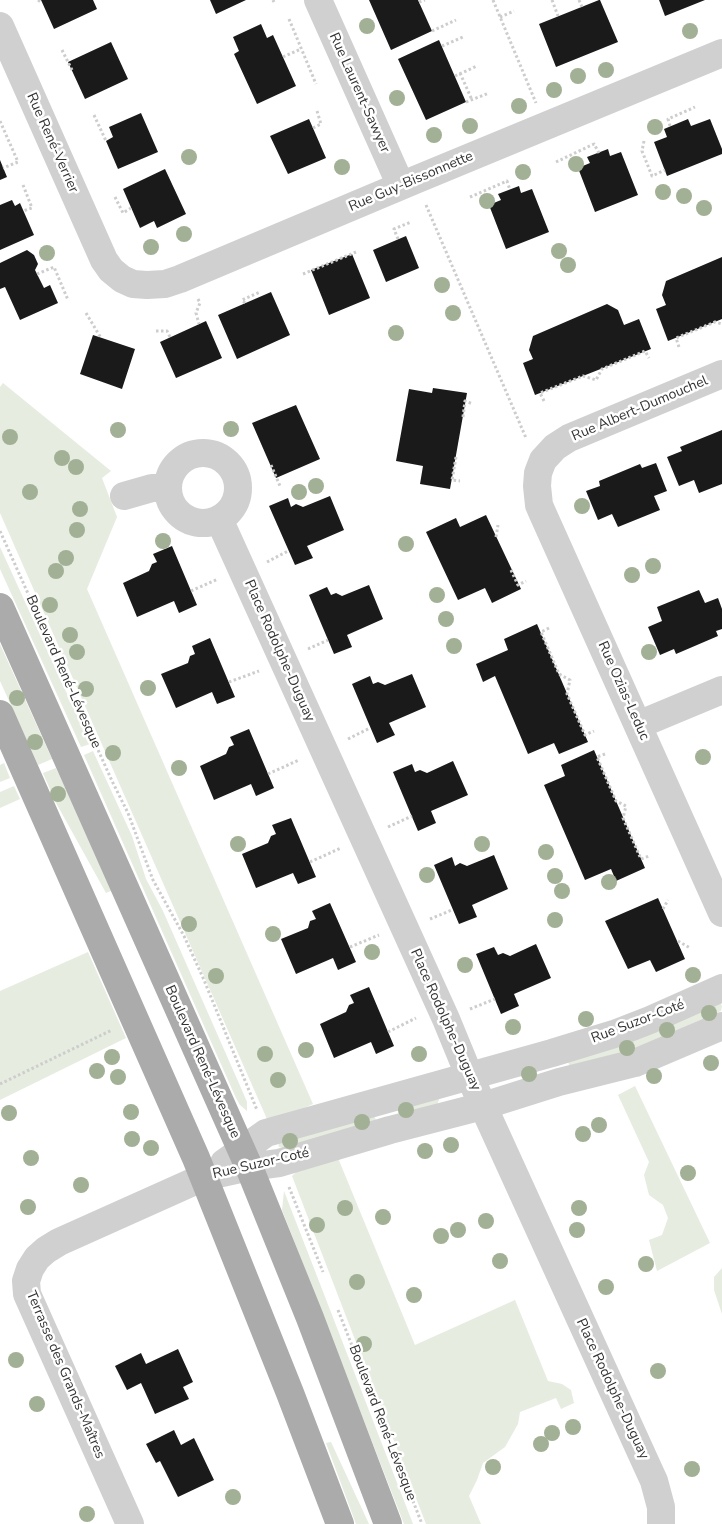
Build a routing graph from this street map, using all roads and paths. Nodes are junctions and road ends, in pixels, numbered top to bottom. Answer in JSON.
{"nodes":[{"id":1,"x":318,"y":0,"type":"edge"},
{"id":2,"x":426,"y":0,"type":"edge"},
{"id":3,"x":493,"y":0,"type":"edge"},
{"id":4,"x":552,"y":0,"type":"edge"},
{"id":5,"x":579,"y":0,"type":"edge"},
{"id":6,"x":419,"y":2,"type":"dead end"},
{"id":7,"x":582,"y":7,"type":"dead end"},
{"id":8,"x":514,"y":11,"type":"dead end"},
{"id":9,"x":558,"y":16,"type":"dead end"},
{"id":10,"x":500,"y":17,"type":"junction"},
{"id":11,"x":289,"y":20,"type":"dead end"},
{"id":12,"x":456,"y":20,"type":"dead end"},
{"id":13,"x":0,"y":26,"type":"edge"},
{"id":14,"x":432,"y":31,"type":"dead end"},
{"id":15,"x":463,"y":36,"type":"dead end"},
{"id":16,"x":442,"y":46,"type":"dead end"},
{"id":17,"x":301,"y":49,"type":"junction"},
{"id":18,"x":62,"y":50,"type":"dead end"},
{"id":19,"x":722,"y":53,"type":"edge"},
{"id":20,"x":283,"y":57,"type":"dead end"},
{"id":21,"x":477,"y":66,"type":"dead end"},
{"id":22,"x":72,"y":70,"type":"dead end"},
{"id":23,"x":460,"y":73,"type":"junction"},
{"id":24,"x":455,"y":76,"type":"dead end"},
{"id":25,"x":316,"y":84,"type":"dead end"},
{"id":26,"x":489,"y":93,"type":"dead end"},
{"id":27,"x":472,"y":100,"type":"junction"},
{"id":28,"x":466,"y":102,"type":"dead end"},
{"id":29,"x":694,"y":107,"type":"dead end"},
{"id":30,"x":538,"y":108,"type":"dead end"},
{"id":31,"x":317,"y":111,"type":"dead end"},
{"id":32,"x":94,"y":115,"type":"dead end"},
{"id":33,"x":0,"y":121,"type":"edge"},
{"id":34,"x":670,"y":126,"type":"dead end"},
{"id":35,"x":313,"y":128,"type":"dead end"},
{"id":36,"x":2,"y":129,"type":"edge"},
{"id":37,"x":106,"y":141,"type":"dead end"},
{"id":38,"x":644,"y":141,"type":"dead end"},
{"id":39,"x":599,"y":153,"type":"dead end"},
{"id":40,"x":556,"y":162,"type":"dead end"},
{"id":41,"x":4,"y":168,"type":"dead end"},
{"id":42,"x":665,"y":170,"type":"dead end"},
{"id":43,"x":23,"y":185,"type":"dead end"},
{"id":44,"x":510,"y":190,"type":"dead end"},
{"id":45,"x":412,"y":192,"type":"junction"},
{"id":46,"x":115,"y":197,"type":"dead end"},
{"id":47,"x":470,"y":197,"type":"dead end"},
{"id":48,"x":131,"y":208,"type":"dead end"},
{"id":49,"x":23,"y":211,"type":"dead end"},
{"id":50,"x":411,"y":222,"type":"dead end"},
{"id":51,"x":398,"y":239,"type":"dead end"},
{"id":52,"x":356,"y":252,"type":"dead end"},
{"id":53,"x":104,"y":260,"type":"joint"},
{"id":54,"x":37,"y":274,"type":"dead end"},
{"id":55,"x":303,"y":274,"type":"dead end"},
{"id":56,"x":260,"y":292,"type":"dead end"},
{"id":57,"x":68,"y":300,"type":"dead end"},
{"id":58,"x":245,"y":303,"type":"dead end"},
{"id":59,"x":86,"y":313,"type":"dead end"},
{"id":60,"x":722,"y":324,"type":"edge"},
{"id":61,"x":156,"y":331,"type":"dead end"},
{"id":62,"x":170,"y":337,"type":"dead end"},
{"id":63,"x":101,"y":338,"type":"dead end"},
{"id":64,"x":679,"y":347,"type":"dead end"},
{"id":65,"x":649,"y":358,"type":"dead end"},
{"id":66,"x":722,"y":374,"type":"edge"},
{"id":67,"x":544,"y":401,"type":"dead end"},
{"id":68,"x":473,"y":404,"type":"dead end"},
{"id":69,"x":463,"y":417,"type":"dead end"},
{"id":70,"x":534,"y":456,"type":"junction"},
{"id":71,"x":456,"y":457,"type":"dead end"},
{"id":72,"x":271,"y":466,"type":"dead end"},
{"id":73,"x":460,"y":482,"type":"dead end"},
{"id":74,"x":280,"y":486,"type":"dead end"},
{"id":75,"x":168,"y":488,"type":"junction"},
{"id":76,"x":124,"y":496,"type":"dead end"},
{"id":77,"x":219,"y":519,"type":"junction"},
{"id":78,"x":498,"y":526,"type":"dead end"},
{"id":79,"x":0,"y":531,"type":"edge"},
{"id":80,"x":496,"y":537,"type":"dead end"},
{"id":81,"x":511,"y":570,"type":"dead end"},
{"id":82,"x":526,"y":581,"type":"dead end"},
{"id":83,"x":0,"y":607,"type":"edge"},
{"id":84,"x":549,"y":628,"type":"dead end"},
{"id":85,"x":722,"y":690,"type":"edge"},
{"id":86,"x":0,"y":714,"type":"edge"},
{"id":87,"x":638,"y":725,"type":"junction"},
{"id":88,"x":594,"y":730,"type":"dead end"},
{"id":89,"x":606,"y":754,"type":"dead end"},
{"id":90,"x":364,"y":838,"type":"junction"},
{"id":91,"x":649,"y":856,"type":"dead end"},
{"id":92,"x":310,"y":862,"type":"dead end"},
{"id":93,"x":668,"y":900,"type":"dead end"},
{"id":94,"x":663,"y":910,"type":"dead end"},
{"id":95,"x":722,"y":913,"type":"edge"},
{"id":96,"x":403,"y":924,"type":"junction"},
{"id":97,"x":678,"y":941,"type":"dead end"},
{"id":98,"x":350,"y":948,"type":"dead end"},
{"id":99,"x":690,"y":948,"type":"dead end"},
{"id":100,"x":722,"y":988,"type":"edge"},
{"id":101,"x":440,"y":1007,"type":"junction"},
{"id":102,"x":120,"y":1026,"type":"dead end"},
{"id":103,"x":722,"y":1026,"type":"edge"},
{"id":104,"x":388,"y":1032,"type":"dead end"},
{"id":105,"x":552,"y":1053,"type":"junction"},
{"id":106,"x":469,"y":1075,"type":"junction"},
{"id":107,"x":559,"y":1082,"type":"junction"},
{"id":108,"x":0,"y":1084,"type":"edge"},
{"id":109,"x":381,"y":1100,"type":"junction"},
{"id":110,"x":483,"y":1106,"type":"junction"},
{"id":111,"x":259,"y":1115,"type":"dead end"},
{"id":112,"x":390,"y":1130,"type":"junction"},
{"id":113,"x":245,"y":1159,"type":"junction"},
{"id":114,"x":204,"y":1177,"type":"junction"},
{"id":115,"x":287,"y":1183,"type":"dead end"},
{"id":116,"x":324,"y":1275,"type":"dead end"},
{"id":117,"x":335,"y":1303,"type":"dead end"},
{"id":118,"x":130,"y":1524,"type":"edge"},
{"id":119,"x":340,"y":1524,"type":"edge"},
{"id":120,"x":388,"y":1524,"type":"edge"},
{"id":121,"x":422,"y":1524,"type":"edge"},
{"id":122,"x":661,"y":1524,"type":"edge"}],
"edges":[{"from":1,"to":45,"type":"street","name":"Rue Laurent-Sawyer"},
{"from":2,"to":6,"type":"path"},
{"from":3,"to":10,"type":"path"},
{"from":4,"to":9,"type":"path"},
{"from":5,"to":7,"type":"path"},
{"from":8,"to":10,"type":"path"},
{"from":10,"to":30,"type":"path"},
{"from":11,"to":17,"type":"path"},
{"from":12,"to":14,"type":"path"},
{"from":13,"to":53,"type":"street","name":"Rue René-Verrier"},
{"from":15,"to":16,"type":"path"},
{"from":17,"to":20,"type":"path"},
{"from":17,"to":25,"type":"path"},
{"from":18,"to":22,"type":"path"},
{"from":19,"to":45,"type":"street","name":"Rue Guy-Bissonnette"},
{"from":21,"to":23,"type":"path"},
{"from":23,"to":24,"type":"path"},
{"from":23,"to":27,"type":"path"},
{"from":26,"to":27,"type":"path"},
{"from":27,"to":28,"type":"path"},
{"from":29,"to":34,"type":"path"},
{"from":31,"to":35,"type":"path"},
{"from":32,"to":37,"type":"path"},
{"from":33,"to":36,"type":"path"},
{"from":36,"to":41,"type":"path"},
{"from":38,"to":42,"type":"path"},
{"from":39,"to":40,"type":"path"},
{"from":43,"to":49,"type":"path"},
{"from":44,"to":47,"type":"path"},
{"from":45,"to":53,"type":"street","name":"Rue Guy-Bissonnette"},
{"from":45,"to":70,"type":"path"},
{"from":46,"to":48,"type":"path"},
{"from":50,"to":51,"type":"path"},
{"from":52,"to":55,"type":"path"},
{"from":54,"to":57,"type":"path"},
{"from":56,"to":58,"type":"path"},
{"from":59,"to":63,"type":"path"},
{"from":60,"to":64,"type":"path"},
{"from":61,"to":62,"type":"path"},
{"from":65,"to":67,"type":"path"},
{"from":66,"to":70,"type":"street","name":"Rue Albert-Dumouchel"},
{"from":68,"to":69,"type":"path"},
{"from":70,"to":87,"type":"street","name":"Rue Ozias-Leduc"},
{"from":71,"to":73,"type":"path"},
{"from":72,"to":74,"type":"path"},
{"from":75,"to":76,"type":"street"},
{"from":75,"to":77,"type":"street"},
{"from":75,"to":77,"type":"street"},
{"from":77,"to":90,"type":"street","name":"Place Rodolphe-Duguay"},
{"from":78,"to":80,"type":"path"},
{"from":79,"to":111,"type":"path","name":"Boulevard René-Lévesque"},
{"from":81,"to":82,"type":"path"},
{"from":83,"to":113,"type":"main road","name":"Boulevard René-Lévesque"},
{"from":84,"to":88,"type":"path"},
{"from":85,"to":87,"type":"street"},
{"from":86,"to":114,"type":"main road"},
{"from":87,"to":95,"type":"street","name":"Rue Ozias-Leduc"},
{"from":89,"to":91,"type":"path"},
{"from":90,"to":92,"type":"path"},
{"from":90,"to":96,"type":"street","name":"Place Rodolphe-Duguay"},
{"from":93,"to":94,"type":"path"},
{"from":96,"to":98,"type":"path"},
{"from":96,"to":101,"type":"street","name":"Place Rodolphe-Duguay"},
{"from":97,"to":99,"type":"path"},
{"from":100,"to":105,"type":"street","name":"Rue Suzor-Coté"},
{"from":101,"to":104,"type":"path"},
{"from":101,"to":106,"type":"street","name":"Place Rodolphe-Duguay"},
{"from":102,"to":108,"type":"path"},
{"from":103,"to":107,"type":"street","name":"Rue Suzor-Coté"},
{"from":105,"to":106,"type":"street","name":"Rue Suzor-Coté"},
{"from":105,"to":107,"type":"street"},
{"from":106,"to":109,"type":"street","name":"Rue Suzor-Coté"},
{"from":106,"to":110,"type":"street","name":"Place Rodolphe-Duguay"},
{"from":107,"to":110,"type":"street","name":"Rue Suzor-Coté"},
{"from":109,"to":112,"type":"street"},
{"from":109,"to":113,"type":"street","name":"Rue Suzor-Coté"},
{"from":110,"to":112,"type":"street","name":"Rue Suzor-Coté"},
{"from":110,"to":122,"type":"street","name":"Place Rodolphe-Duguay"},
{"from":112,"to":113,"type":"street","name":"Rue Suzor-Coté"},
{"from":113,"to":114,"type":"street","name":"Rue Suzor-Coté"},
{"from":113,"to":120,"type":"main road","name":"Boulevard René-Lévesque"},
{"from":114,"to":118,"type":"street","name":"Terrasse des Grands-Maîtres"},
{"from":114,"to":119,"type":"main road"},
{"from":115,"to":116,"type":"path"},
{"from":117,"to":121,"type":"path","name":"Boulevard René-Lévesque"}]}
